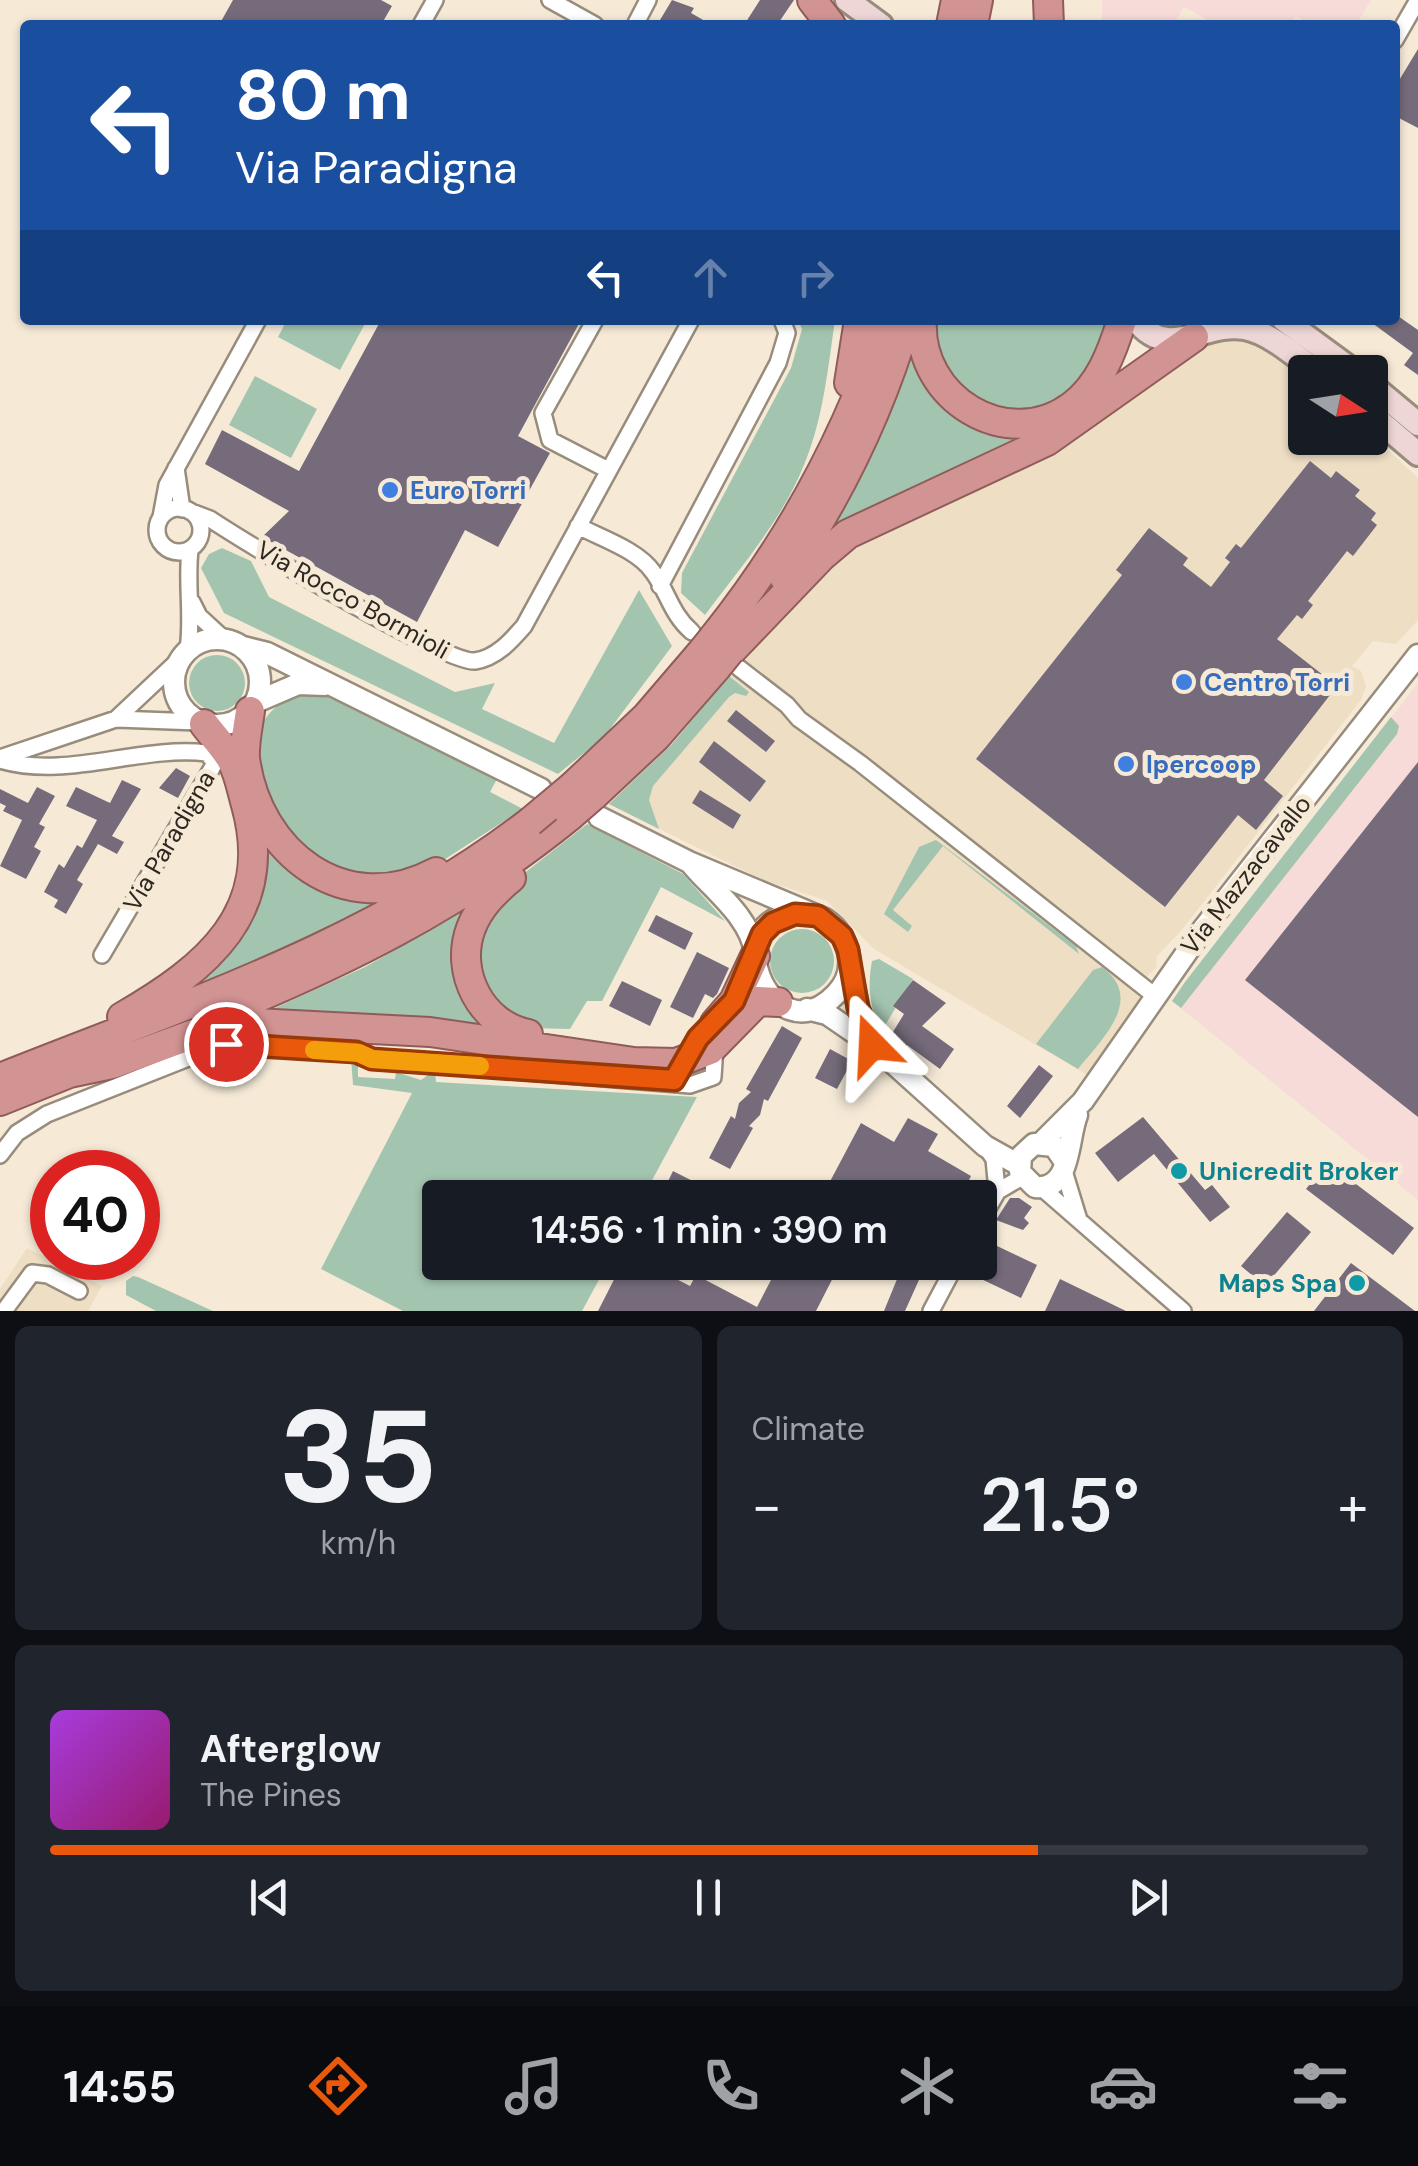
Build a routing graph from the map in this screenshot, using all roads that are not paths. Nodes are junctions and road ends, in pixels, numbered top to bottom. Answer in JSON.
{"nodes":[{"id":1,"x":550,"y":0,"type":"edge"},
{"id":2,"x":812,"y":0,"type":"edge"},
{"id":3,"x":822,"y":0,"type":"edge"},
{"id":4,"x":847,"y":0,"type":"edge"},
{"id":5,"x":1418,"y":0,"type":"edge"},
{"id":6,"x":585,"y":20,"type":"edge"},
{"id":7,"x":828,"y":20,"type":"edge"},
{"id":8,"x":848,"y":20,"type":"edge"},
{"id":9,"x":874,"y":20,"type":"edge"},
{"id":10,"x":1400,"y":31,"type":"edge"},
{"id":11,"x":255,"y":325,"type":"edge"},
{"id":12,"x":592,"y":325,"type":"edge"},
{"id":13,"x":688,"y":325,"type":"edge"},
{"id":14,"x":784,"y":325,"type":"edge"},
{"id":15,"x":857,"y":325,"type":"edge"},
{"id":16,"x":884,"y":325,"type":"edge"},
{"id":17,"x":905,"y":325,"type":"edge"},
{"id":18,"x":922,"y":325,"type":"edge"},
{"id":19,"x":1120,"y":325,"type":"edge"},
{"id":20,"x":1140,"y":325,"type":"edge"},
{"id":21,"x":1292,"y":325,"type":"edge"},
{"id":22,"x":1204,"y":328,"type":"edge"},
{"id":23,"x":1291,"y":355,"type":"edge"},
{"id":24,"x":1333,"y":355,"type":"edge"},
{"id":25,"x":1388,"y":399,"type":"edge"},
{"id":26,"x":1418,"y":424,"type":"edge"},
{"id":27,"x":1388,"y":428,"type":"edge"},
{"id":28,"x":1418,"y":454,"type":"edge"},
{"id":29,"x":176,"y":468,"type":"junction"},
{"id":30,"x":608,"y":470,"type":"junction"},
{"id":31,"x":808,"y":499,"type":"junction"},
{"id":32,"x":185,"y":510,"type":"junction"},
{"id":33,"x":161,"y":517,"type":"junction"},
{"id":34,"x":578,"y":526,"type":"junction"},
{"id":35,"x":234,"y":535,"type":"junction"},
{"id":36,"x":163,"y":546,"type":"junction"},
{"id":37,"x":193,"y":547,"type":"junction"},
{"id":38,"x":187,"y":576,"type":"junction"},
{"id":39,"x":660,"y":586,"type":"junction"},
{"id":40,"x":192,"y":602,"type":"junction"},
{"id":41,"x":233,"y":643,"type":"junction"},
{"id":42,"x":718,"y":652,"type":"junction"},
{"id":43,"x":185,"y":653,"type":"junction"},
{"id":44,"x":1418,"y":655,"type":"edge"},
{"id":45,"x":336,"y":686,"type":"junction"},
{"id":46,"x":253,"y":707,"type":"junction"},
{"id":47,"x":116,"y":719,"type":"junction"},
{"id":48,"x":201,"y":723,"type":"junction"},
{"id":49,"x":0,"y":759,"type":"edge"},
{"id":50,"x":541,"y":788,"type":"dead end"},
{"id":51,"x":586,"y":806,"type":"junction"},
{"id":52,"x":530,"y":822,"type":"junction"},
{"id":53,"x":686,"y":860,"type":"junction"},
{"id":54,"x":810,"y":914,"type":"junction"},
{"id":55,"x":102,"y":955,"type":"dead end"},
{"id":56,"x":754,"y":956,"type":"junction"},
{"id":57,"x":850,"y":958,"type":"junction"},
{"id":58,"x":1155,"y":996,"type":"junction"},
{"id":59,"x":789,"y":1006,"type":"junction"},
{"id":60,"x":711,"y":1037,"type":"junction"},
{"id":61,"x":875,"y":1046,"type":"junction"},
{"id":62,"x":677,"y":1071,"type":"junction"},
{"id":63,"x":69,"y":1073,"type":"junction"},
{"id":64,"x":0,"y":1077,"type":"edge"},
{"id":65,"x":0,"y":1101,"type":"edge"},
{"id":66,"x":1083,"y":1101,"type":"junction"},
{"id":67,"x":970,"y":1130,"type":"junction"},
{"id":68,"x":985,"y":1146,"type":"junction"},
{"id":69,"x":0,"y":1155,"type":"edge"},
{"id":70,"x":1028,"y":1158,"type":"junction"},
{"id":71,"x":1065,"y":1167,"type":"junction"},
{"id":72,"x":996,"y":1180,"type":"joint"},
{"id":73,"x":1042,"y":1188,"type":"junction"},
{"id":74,"x":997,"y":1193,"type":"edge"},
{"id":75,"x":1080,"y":1224,"type":"junction"},
{"id":76,"x":947,"y":1280,"type":"edge"},
{"id":77,"x":79,"y":1291,"type":"dead end"},
{"id":78,"x":4,"y":1311,"type":"edge"},
{"id":79,"x":931,"y":1311,"type":"edge"},
{"id":80,"x":1182,"y":1311,"type":"edge"}],
"edges":[{"from":1,"to":6,"type":"street"},
{"from":2,"to":7,"type":"highway"},
{"from":3,"to":8,"type":"main road"},
{"from":4,"to":9,"type":"main road"},
{"from":5,"to":10,"type":"street"},
{"from":11,"to":29,"type":"street"},
{"from":12,"to":30,"type":"street"},
{"from":13,"to":30,"type":"street","name":"Via Rocco Bormioli"},
{"from":14,"to":39,"type":"street"},
{"from":15,"to":31,"type":"highway"},
{"from":16,"to":31,"type":"highway"},
{"from":17,"to":42,"type":"highway"},
{"from":18,"to":19,"type":"highway"},
{"from":20,"to":22,"type":"main road"},
{"from":21,"to":24,"type":"main road"},
{"from":22,"to":23,"type":"main road"},
{"from":22,"to":42,"type":"highway"},
{"from":25,"to":26,"type":"main road"},
{"from":27,"to":28,"type":"main road"},
{"from":29,"to":32,"type":"street"},
{"from":29,"to":33,"type":"street"},
{"from":30,"to":34,"type":"street","name":"Via Rocco Bormioli"},
{"from":31,"to":42,"type":"highway"},
{"from":32,"to":33,"type":"street"},
{"from":32,"to":35,"type":"street"},
{"from":32,"to":37,"type":"street"},
{"from":33,"to":36,"type":"street"},
{"from":34,"to":35,"type":"street","name":"Via Rocco Bormioli"},
{"from":34,"to":39,"type":"street"},
{"from":35,"to":37,"type":"street"},
{"from":36,"to":37,"type":"street"},
{"from":36,"to":38,"type":"street"},
{"from":37,"to":38,"type":"street"},
{"from":38,"to":40,"type":"street"},
{"from":39,"to":42,"type":"street"},
{"from":40,"to":41,"type":"street"},
{"from":40,"to":43,"type":"street"},
{"from":41,"to":43,"type":"street","name":"Via Paradigna"},
{"from":41,"to":45,"type":"street","name":"Via Paradigna"},
{"from":41,"to":46,"type":"street"},
{"from":42,"to":51,"type":"highway"},
{"from":42,"to":51,"type":"highway"},
{"from":42,"to":58,"type":"street"},
{"from":43,"to":47,"type":"street","name":"Via Paradigna"},
{"from":43,"to":48,"type":"street"},
{"from":44,"to":58,"type":"street","name":"Via Mazzacavallo"},
{"from":45,"to":46,"type":"street","name":"Via Paradigna"},
{"from":45,"to":50,"type":"street","name":"Via Paradigna"},
{"from":46,"to":48,"type":"street","name":"Via Paradigna"},
{"from":46,"to":52,"type":"highway"},
{"from":47,"to":48,"type":"street","name":"Via Paradigna"},
{"from":47,"to":49,"type":"street","name":"Via Paradigna"},
{"from":48,"to":64,"type":"highway"},
{"from":49,"to":55,"type":"street","name":"Via Paradigna"},
{"from":51,"to":52,"type":"highway","bridge":true},
{"from":51,"to":53,"type":"street"},
{"from":51,"to":60,"type":"highway"},
{"from":51,"to":63,"type":"highway"},
{"from":52,"to":64,"type":"highway"},
{"from":53,"to":54,"type":"street"},
{"from":53,"to":56,"type":"street"},
{"from":54,"to":56,"type":"street"},
{"from":54,"to":57,"type":"street"},
{"from":56,"to":59,"type":"street"},
{"from":56,"to":60,"type":"highway"},
{"from":57,"to":59,"type":"street"},
{"from":57,"to":61,"type":"street"},
{"from":58,"to":66,"type":"street","name":"Via Mazzacavallo"},
{"from":59,"to":60,"type":"highway"},
{"from":59,"to":61,"type":"street"},
{"from":60,"to":62,"type":"highway"},
{"from":61,"to":67,"type":"street"},
{"from":62,"to":63,"type":"highway"},
{"from":62,"to":69,"type":"street"},
{"from":63,"to":65,"type":"highway"},
{"from":66,"to":70,"type":"street","name":"Via Mazzacavallo"},
{"from":66,"to":71,"type":"street","name":"Via Mazzacavallo"},
{"from":67,"to":68,"type":"street"},
{"from":67,"to":70,"type":"street"},
{"from":68,"to":70,"type":"street"},
{"from":68,"to":72,"type":"street"},
{"from":70,"to":71,"type":"street"},
{"from":70,"to":72,"type":"street"},
{"from":70,"to":73,"type":"street"},
{"from":70,"to":74,"type":"street"},
{"from":71,"to":73,"type":"street"},
{"from":71,"to":75,"type":"street"},
{"from":73,"to":75,"type":"street"},
{"from":75,"to":80,"type":"street"},
{"from":76,"to":79,"type":"street"},
{"from":77,"to":78,"type":"street"}]}
